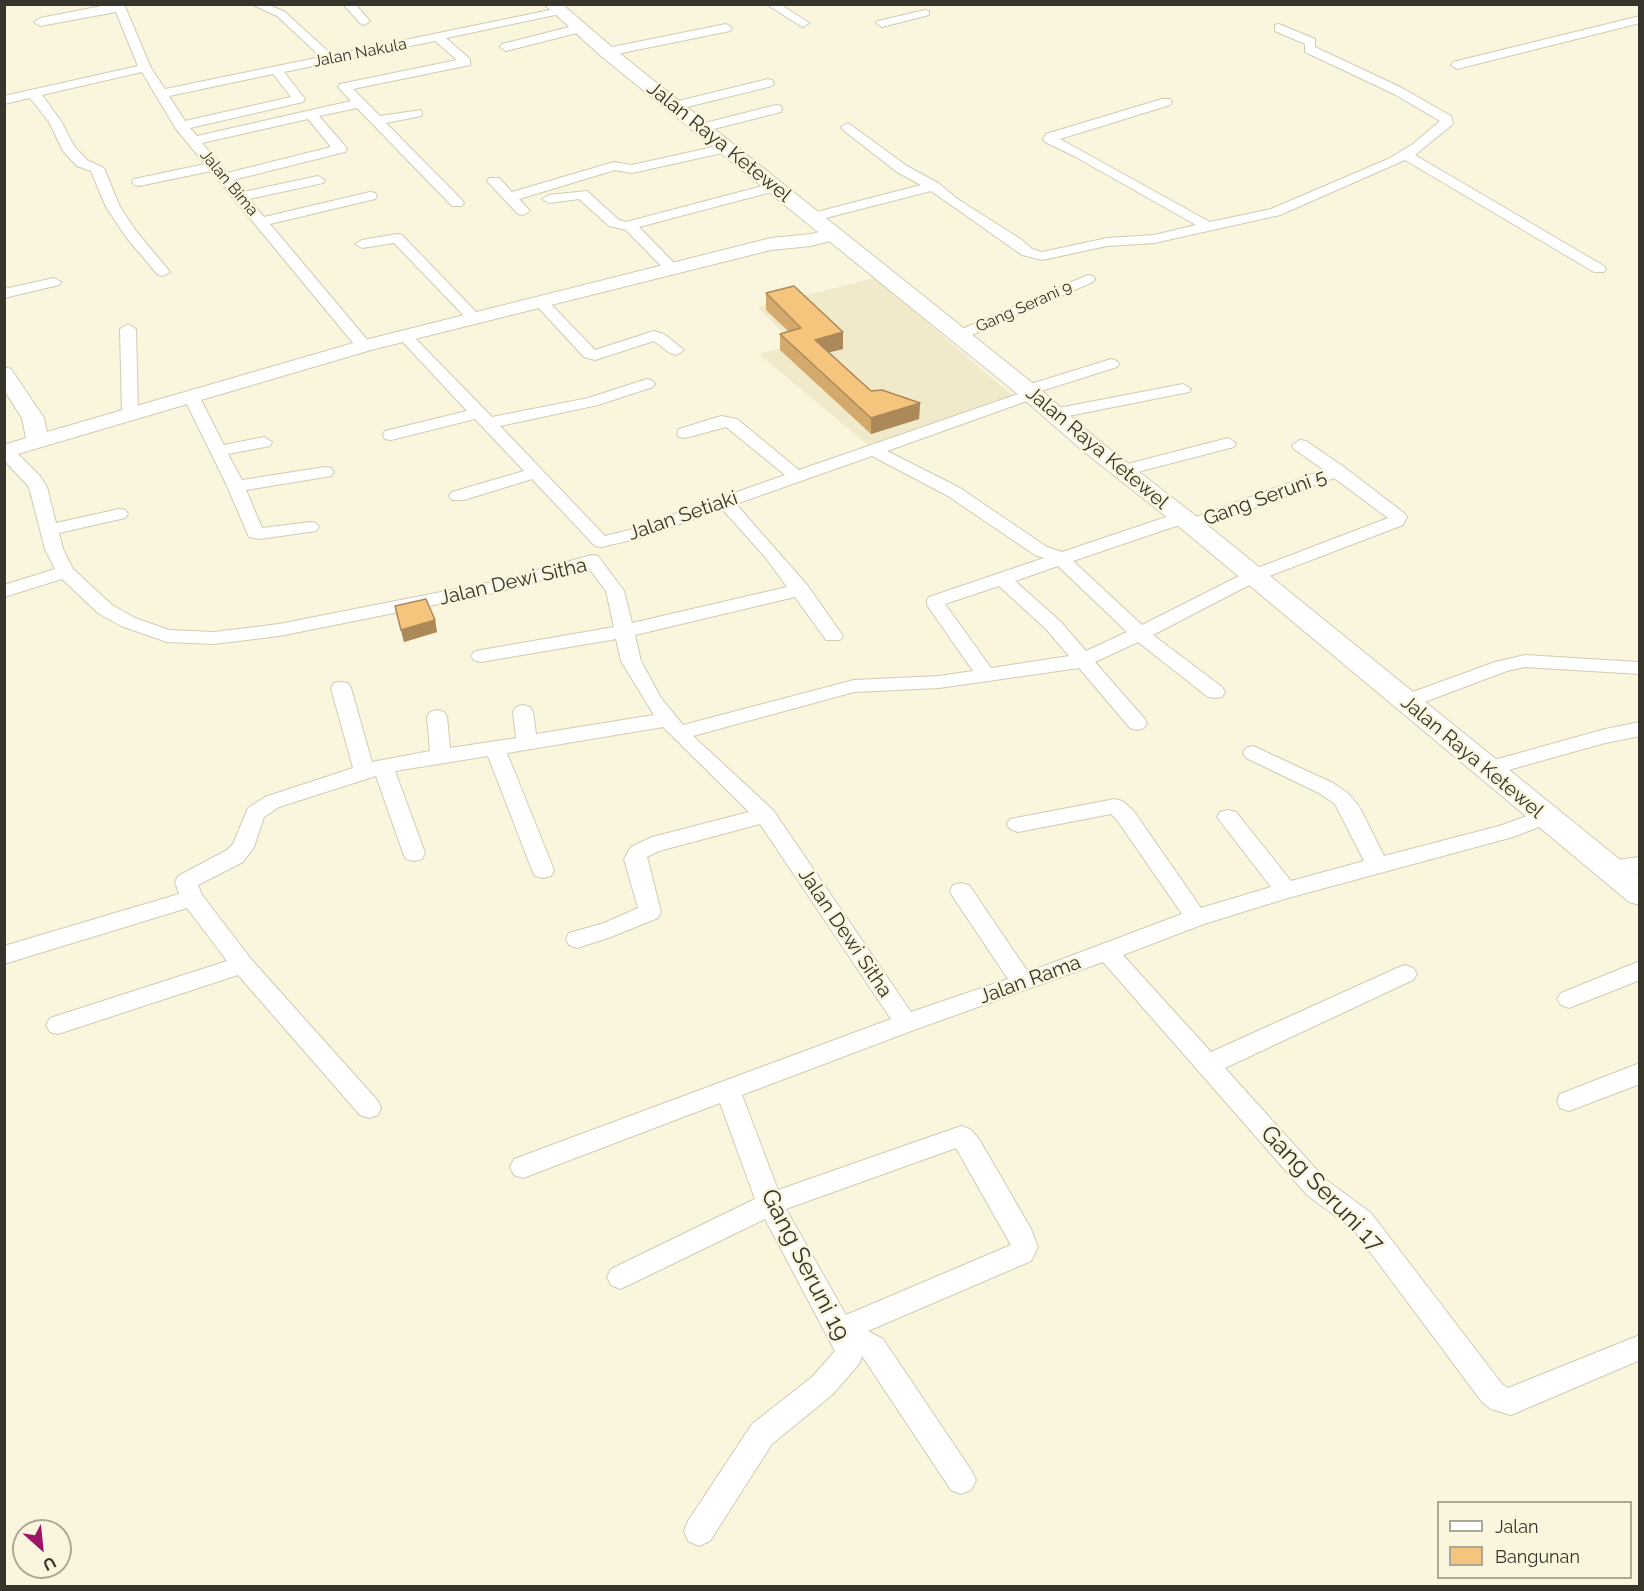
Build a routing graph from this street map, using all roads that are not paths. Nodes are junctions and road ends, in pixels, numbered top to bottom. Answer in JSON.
{"nodes":[{"id":1,"x":274,"y":4,"type":"edge"},
{"id":2,"x":348,"y":4,"type":"edge"},
{"id":3,"x":909,"y":4,"type":"edge"},
{"id":4,"x":777,"y":5,"type":"edge"},
{"id":5,"x":118,"y":6,"type":"edge"},
{"id":6,"x":258,"y":6,"type":"edge"},
{"id":7,"x":556,"y":6,"type":"edge"},
{"id":8,"x":1640,"y":19,"type":"edge"},
{"id":9,"x":364,"y":21,"type":"dead end"},
{"id":10,"x":39,"y":22,"type":"dead end"},
{"id":11,"x":803,"y":23,"type":"dead end"},
{"id":12,"x":882,"y":23,"type":"dead end"},
{"id":13,"x":581,"y":28,"type":"junction"},
{"id":14,"x":726,"y":28,"type":"dead end"},
{"id":15,"x":1279,"y":28,"type":"dead end"},
{"id":16,"x":438,"y":37,"type":"junction"},
{"id":17,"x":506,"y":47,"type":"dead end"},
{"id":18,"x":607,"y":52,"type":"junction"},
{"id":19,"x":330,"y":59,"type":"junction"},
{"id":20,"x":1457,"y":65,"type":"dead end"},
{"id":21,"x":145,"y":68,"type":"junction"},
{"id":22,"x":276,"y":70,"type":"junction"},
{"id":23,"x":768,"y":83,"type":"dead end"},
{"id":24,"x":34,"y":94,"type":"junction"},
{"id":25,"x":160,"y":94,"type":"junction"},
{"id":26,"x":4,"y":100,"type":"edge"},
{"id":27,"x":1166,"y":102,"type":"dead end"},
{"id":28,"x":360,"y":104,"type":"junction"},
{"id":29,"x":675,"y":106,"type":"junction"},
{"id":30,"x":776,"y":109,"type":"dead end"},
{"id":31,"x":416,"y":113,"type":"dead end"},
{"id":32,"x":312,"y":116,"type":"junction"},
{"id":33,"x":376,"y":121,"type":"junction"},
{"id":34,"x":181,"y":126,"type":"junction"},
{"id":35,"x":848,"y":127,"type":"dead end"},
{"id":36,"x":702,"y":128,"type":"junction"},
{"id":37,"x":194,"y":141,"type":"junction"},
{"id":38,"x":726,"y":148,"type":"junction"},
{"id":39,"x":1406,"y":155,"type":"junction"},
{"id":40,"x":213,"y":166,"type":"junction"},
{"id":41,"x":223,"y":178,"type":"junction"},
{"id":42,"x":318,"y":180,"type":"dead end"},
{"id":43,"x":495,"y":181,"type":"dead end"},
{"id":44,"x":140,"y":182,"type":"dead end"},
{"id":45,"x":933,"y":186,"type":"junction"},
{"id":46,"x":774,"y":187,"type":"junction"},
{"id":47,"x":370,"y":196,"type":"dead end"},
{"id":48,"x":239,"y":197,"type":"junction"},
{"id":49,"x":510,"y":197,"type":"junction"},
{"id":50,"x":549,"y":200,"type":"dead end"},
{"id":51,"x":457,"y":203,"type":"dead end"},
{"id":52,"x":523,"y":211,"type":"dead end"},
{"id":53,"x":261,"y":222,"type":"junction"},
{"id":54,"x":824,"y":225,"type":"junction"},
{"id":55,"x":630,"y":226,"type":"junction"},
{"id":56,"x":1207,"y":226,"type":"junction"},
{"id":57,"x":362,"y":244,"type":"dead end"},
{"id":58,"x":672,"y":269,"type":"junction"},
{"id":59,"x":1599,"y":269,"type":"dead end"},
{"id":60,"x":163,"y":272,"type":"dead end"},
{"id":61,"x":1088,"y":279,"type":"dead end"},
{"id":62,"x":54,"y":282,"type":"dead end"},
{"id":63,"x":4,"y":294,"type":"edge"},
{"id":64,"x":541,"y":302,"type":"junction"},
{"id":65,"x":475,"y":319,"type":"junction"},
{"id":66,"x":128,"y":329,"type":"dead end"},
{"id":67,"x":960,"y":335,"type":"junction"},
{"id":68,"x":406,"y":337,"type":"junction"},
{"id":69,"x":364,"y":346,"type":"junction"},
{"id":70,"x":676,"y":350,"type":"dead end"},
{"id":71,"x":1111,"y":364,"type":"dead end"},
{"id":72,"x":4,"y":373,"type":"edge"},
{"id":73,"x":646,"y":384,"type":"dead end"},
{"id":74,"x":1183,"y":389,"type":"dead end"},
{"id":75,"x":1029,"y":392,"type":"junction"},
{"id":76,"x":191,"y":396,"type":"junction"},
{"id":77,"x":130,"y":413,"type":"junction"},
{"id":78,"x":1053,"y":414,"type":"junction"},
{"id":79,"x":33,"y":418,"type":"junction"},
{"id":80,"x":483,"y":418,"type":"junction"},
{"id":81,"x":69,"y":431,"type":"junction"},
{"id":82,"x":685,"y":433,"type":"dead end"},
{"id":83,"x":391,"y":435,"type":"dead end"},
{"id":84,"x":38,"y":442,"type":"junction"},
{"id":85,"x":264,"y":442,"type":"dead end"},
{"id":86,"x":1228,"y":443,"type":"dead end"},
{"id":87,"x":1300,"y":445,"type":"dead end"},
{"id":88,"x":871,"y":449,"type":"junction"},
{"id":89,"x":5,"y":452,"type":"edge"},
{"id":90,"x":217,"y":452,"type":"junction"},
{"id":91,"x":1122,"y":471,"type":"junction"},
{"id":92,"x":1338,"y":471,"type":"junction"},
{"id":93,"x":325,"y":472,"type":"dead end"},
{"id":94,"x":536,"y":473,"type":"junction"},
{"id":95,"x":797,"y":477,"type":"junction"},
{"id":96,"x":236,"y":486,"type":"junction"},
{"id":97,"x":458,"y":496,"type":"dead end"},
{"id":98,"x":724,"y":501,"type":"junction"},
{"id":99,"x":119,"y":514,"type":"dead end"},
{"id":100,"x":1186,"y":522,"type":"junction"},
{"id":101,"x":310,"y":527,"type":"dead end"},
{"id":102,"x":50,"y":530,"type":"junction"},
{"id":103,"x":596,"y":551,"type":"junction"},
{"id":104,"x":1060,"y":558,"type":"junction"},
{"id":105,"x":65,"y":572,"type":"junction"},
{"id":106,"x":1253,"y":576,"type":"junction"},
{"id":107,"x":1002,"y":579,"type":"junction"},
{"id":108,"x":801,"y":590,"type":"junction"},
{"id":109,"x":4,"y":591,"type":"edge"},
{"id":110,"x":626,"y":632,"type":"junction"},
{"id":111,"x":1140,"y":634,"type":"junction"},
{"id":112,"x":833,"y":636,"type":"dead end"},
{"id":113,"x":481,"y":656,"type":"dead end"},
{"id":114,"x":1081,"y":661,"type":"junction"},
{"id":115,"x":1638,"y":668,"type":"dead end"},
{"id":116,"x":987,"y":676,"type":"junction"},
{"id":117,"x":341,"y":688,"type":"dead end"},
{"id":118,"x":1215,"y":692,"type":"dead end"},
{"id":119,"x":1406,"y":702,"type":"junction"},
{"id":120,"x":523,"y":712,"type":"dead end"},
{"id":121,"x":437,"y":717,"type":"dead end"},
{"id":122,"x":1137,"y":723,"type":"dead end"},
{"id":123,"x":673,"y":726,"type":"junction"},
{"id":124,"x":1640,"y":729,"type":"edge"},
{"id":125,"x":527,"y":742,"type":"junction"},
{"id":126,"x":495,"y":747,"type":"junction"},
{"id":127,"x":1253,"y":753,"type":"dead end"},
{"id":128,"x":441,"y":756,"type":"junction"},
{"id":129,"x":1487,"y":768,"type":"junction"},
{"id":130,"x":374,"y":769,"type":"junction"},
{"id":131,"x":765,"y":815,"type":"junction"},
{"id":132,"x":1228,"y":817,"type":"dead end"},
{"id":133,"x":1544,"y":817,"type":"junction"},
{"id":134,"x":1018,"y":824,"type":"dead end"},
{"id":135,"x":414,"y":853,"type":"dead end"},
{"id":136,"x":1640,"y":865,"type":"edge"},
{"id":137,"x":1378,"y":867,"type":"junction"},
{"id":138,"x":1610,"y":869,"type":"junction"},
{"id":139,"x":543,"y":870,"type":"dead end"},
{"id":140,"x":1286,"y":890,"type":"junction"},
{"id":141,"x":961,"y":891,"type":"dead end"},
{"id":142,"x":1640,"y":894,"type":"edge"},
{"id":143,"x":192,"y":898,"type":"junction"},
{"id":144,"x":1196,"y":918,"type":"junction"},
{"id":145,"x":577,"y":939,"type":"dead end"},
{"id":146,"x":1107,"y":952,"type":"junction"},
{"id":147,"x":4,"y":955,"type":"edge"},
{"id":148,"x":243,"y":965,"type":"junction"},
{"id":149,"x":1640,"y":970,"type":"edge"},
{"id":150,"x":1405,"y":974,"type":"dead end"},
{"id":151,"x":1023,"y":983,"type":"junction"},
{"id":152,"x":1569,"y":999,"type":"dead end"},
{"id":153,"x":906,"y":1023,"type":"junction"},
{"id":154,"x":58,"y":1025,"type":"dead end"},
{"id":155,"x":1207,"y":1065,"type":"junction"},
{"id":156,"x":1640,"y":1072,"type":"edge"},
{"id":157,"x":728,"y":1090,"type":"junction"},
{"id":158,"x":1569,"y":1101,"type":"dead end"},
{"id":159,"x":369,"y":1108,"type":"dead end"},
{"id":160,"x":523,"y":1167,"type":"dead end"},
{"id":161,"x":770,"y":1204,"type":"junction"},
{"id":162,"x":620,"y":1277,"type":"dead end"},
{"id":163,"x":844,"y":1337,"type":"junction"},
{"id":164,"x":1640,"y":1347,"type":"edge"},
{"id":165,"x":961,"y":1480,"type":"dead end"},
{"id":166,"x":699,"y":1531,"type":"dead end"}],
"edges":[{"from":1,"to":6,"type":"street"},
{"from":2,"to":9,"type":"street"},
{"from":3,"to":12,"type":"street"},
{"from":4,"to":11,"type":"street"},
{"from":5,"to":10,"type":"street"},
{"from":5,"to":21,"type":"street","name":"Jalan Bima"},
{"from":6,"to":19,"type":"street"},
{"from":7,"to":13,"type":"main road","name":"Jalan Raya Ketewel"},
{"from":7,"to":16,"type":"street","name":"Jalan Nakula"},
{"from":8,"to":20,"type":"street"},
{"from":13,"to":17,"type":"street"},
{"from":13,"to":18,"type":"main road","name":"Jalan Raya Ketewel"},
{"from":14,"to":18,"type":"street"},
{"from":15,"to":39,"type":"street"},
{"from":16,"to":19,"type":"street","name":"Jalan Nakula"},
{"from":16,"to":28,"type":"street"},
{"from":18,"to":29,"type":"main road","name":"Jalan Raya Ketewel"},
{"from":19,"to":22,"type":"street","name":"Jalan Nakula"},
{"from":21,"to":24,"type":"street"},
{"from":21,"to":25,"type":"street","name":"Jalan Bima"},
{"from":22,"to":25,"type":"street","name":"Jalan Nakula"},
{"from":22,"to":34,"type":"street"},
{"from":23,"to":29,"type":"street"},
{"from":24,"to":26,"type":"street"},
{"from":24,"to":60,"type":"street"},
{"from":25,"to":34,"type":"street","name":"Jalan Bima"},
{"from":27,"to":56,"type":"street"},
{"from":28,"to":32,"type":"street"},
{"from":28,"to":33,"type":"street"},
{"from":29,"to":36,"type":"main road","name":"Jalan Raya Ketewel"},
{"from":30,"to":36,"type":"street"},
{"from":31,"to":33,"type":"street"},
{"from":32,"to":37,"type":"street"},
{"from":32,"to":41,"type":"street"},
{"from":33,"to":51,"type":"street"},
{"from":34,"to":37,"type":"street","name":"Jalan Bima"},
{"from":35,"to":45,"type":"street"},
{"from":36,"to":38,"type":"main road","name":"Jalan Raya Ketewel"},
{"from":37,"to":40,"type":"street","name":"Jalan Bima"},
{"from":38,"to":46,"type":"main road","name":"Jalan Raya Ketewel"},
{"from":38,"to":49,"type":"street"},
{"from":39,"to":56,"type":"street"},
{"from":39,"to":59,"type":"street"},
{"from":40,"to":41,"type":"street","name":"Jalan Bima"},
{"from":40,"to":44,"type":"street"},
{"from":41,"to":48,"type":"street","name":"Jalan Bima"},
{"from":42,"to":48,"type":"street"},
{"from":43,"to":49,"type":"street"},
{"from":45,"to":54,"type":"street"},
{"from":45,"to":56,"type":"street"},
{"from":46,"to":54,"type":"main road","name":"Jalan Raya Ketewel"},
{"from":46,"to":55,"type":"street"},
{"from":47,"to":53,"type":"street"},
{"from":48,"to":53,"type":"street","name":"Jalan Bima"},
{"from":49,"to":52,"type":"street"},
{"from":50,"to":55,"type":"street"},
{"from":53,"to":69,"type":"street","name":"Jalan Bima"},
{"from":54,"to":58,"type":"street"},
{"from":54,"to":67,"type":"main road","name":"Jalan Raya Ketewel"},
{"from":55,"to":58,"type":"street"},
{"from":57,"to":65,"type":"street"},
{"from":58,"to":64,"type":"street"},
{"from":61,"to":67,"type":"street","name":"Gang Serani 9"},
{"from":62,"to":63,"type":"street"},
{"from":64,"to":65,"type":"street"},
{"from":64,"to":70,"type":"street"},
{"from":65,"to":68,"type":"street"},
{"from":66,"to":77,"type":"street"},
{"from":67,"to":75,"type":"main road","name":"Jalan Raya Ketewel"},
{"from":68,"to":69,"type":"street"},
{"from":68,"to":80,"type":"street"},
{"from":69,"to":76,"type":"street"},
{"from":71,"to":75,"type":"street","name":"Jalan Setiaki"},
{"from":72,"to":79,"type":"street"},
{"from":73,"to":80,"type":"street"},
{"from":74,"to":78,"type":"street"},
{"from":75,"to":78,"type":"main road","name":"Jalan Raya Ketewel"},
{"from":75,"to":88,"type":"street","name":"Jalan Setiaki"},
{"from":76,"to":77,"type":"street"},
{"from":76,"to":90,"type":"street"},
{"from":77,"to":81,"type":"street"},
{"from":78,"to":91,"type":"main road","name":"Jalan Raya Ketewel"},
{"from":79,"to":81,"type":"street"},
{"from":79,"to":84,"type":"street"},
{"from":80,"to":83,"type":"street"},
{"from":80,"to":94,"type":"street"},
{"from":81,"to":84,"type":"street"},
{"from":82,"to":95,"type":"street"},
{"from":84,"to":89,"type":"street"},
{"from":85,"to":90,"type":"street"},
{"from":86,"to":91,"type":"street"},
{"from":87,"to":92,"type":"street"},
{"from":88,"to":95,"type":"street","name":"Jalan Setiaki"},
{"from":88,"to":104,"type":"street"},
{"from":89,"to":102,"type":"street","name":"Jalan Dewi Sitha"},
{"from":90,"to":96,"type":"street"},
{"from":91,"to":100,"type":"main road","name":"Jalan Raya Ketewel"},
{"from":92,"to":100,"type":"street","name":"Gang Seruni 5"},
{"from":92,"to":106,"type":"street"},
{"from":93,"to":96,"type":"street"},
{"from":94,"to":97,"type":"street"},
{"from":94,"to":103,"type":"street"},
{"from":95,"to":98,"type":"street","name":"Jalan Setiaki"},
{"from":96,"to":101,"type":"street"},
{"from":98,"to":103,"type":"street","name":"Jalan Setiaki"},
{"from":98,"to":108,"type":"street"},
{"from":99,"to":102,"type":"street"},
{"from":100,"to":104,"type":"street","name":"Gang Seruni 5"},
{"from":100,"to":106,"type":"main road","name":"Jalan Raya Ketewel"},
{"from":102,"to":105,"type":"street","name":"Jalan Dewi Sitha"},
{"from":103,"to":105,"type":"street","name":"Jalan Dewi Sitha"},
{"from":103,"to":110,"type":"street","name":"Jalan Dewi Sitha"},
{"from":104,"to":107,"type":"street","name":"Gang Seruni 5"},
{"from":104,"to":111,"type":"street"},
{"from":105,"to":109,"type":"street"},
{"from":106,"to":111,"type":"street"},
{"from":106,"to":119,"type":"main road","name":"Jalan Raya Ketewel"},
{"from":107,"to":114,"type":"street"},
{"from":107,"to":116,"type":"street","name":"Gang Seruni 5"},
{"from":108,"to":110,"type":"street"},
{"from":108,"to":112,"type":"street"},
{"from":110,"to":113,"type":"street"},
{"from":110,"to":123,"type":"street","name":"Jalan Dewi Sitha"},
{"from":111,"to":114,"type":"street"},
{"from":111,"to":118,"type":"street"},
{"from":114,"to":116,"type":"street"},
{"from":114,"to":122,"type":"street"},
{"from":115,"to":119,"type":"street"},
{"from":116,"to":123,"type":"street"},
{"from":117,"to":130,"type":"street"},
{"from":119,"to":129,"type":"main road","name":"Jalan Raya Ketewel"},
{"from":120,"to":125,"type":"street"},
{"from":121,"to":128,"type":"street"},
{"from":123,"to":125,"type":"street"},
{"from":123,"to":131,"type":"street","name":"Jalan Dewi Sitha"},
{"from":124,"to":129,"type":"street"},
{"from":125,"to":126,"type":"street"},
{"from":126,"to":128,"type":"street"},
{"from":126,"to":139,"type":"street"},
{"from":127,"to":137,"type":"street"},
{"from":128,"to":130,"type":"street"},
{"from":129,"to":133,"type":"main road","name":"Jalan Raya Ketewel"},
{"from":130,"to":135,"type":"street"},
{"from":130,"to":143,"type":"street"},
{"from":131,"to":145,"type":"street"},
{"from":131,"to":153,"type":"street","name":"Jalan Dewi Sitha"},
{"from":132,"to":140,"type":"street"},
{"from":133,"to":137,"type":"street","name":"Jalan Rama"},
{"from":133,"to":138,"type":"main road","name":"Jalan Raya Ketewel"},
{"from":134,"to":144,"type":"street"},
{"from":136,"to":138,"type":"street"},
{"from":137,"to":140,"type":"street","name":"Jalan Rama"},
{"from":138,"to":142,"type":"main road","name":"Jalan Raya Ketewel"},
{"from":140,"to":144,"type":"street","name":"Jalan Rama"},
{"from":141,"to":151,"type":"street"},
{"from":143,"to":147,"type":"street"},
{"from":143,"to":148,"type":"street"},
{"from":144,"to":146,"type":"street","name":"Jalan Rama"},
{"from":146,"to":151,"type":"street","name":"Jalan Rama"},
{"from":146,"to":155,"type":"street","name":"Gang Seruni 17"},
{"from":148,"to":154,"type":"street"},
{"from":148,"to":159,"type":"street"},
{"from":149,"to":152,"type":"street"},
{"from":150,"to":155,"type":"street"},
{"from":151,"to":153,"type":"street","name":"Jalan Rama"},
{"from":153,"to":157,"type":"street","name":"Jalan Rama"},
{"from":155,"to":164,"type":"street","name":"Gang Seruni 17"},
{"from":156,"to":158,"type":"street"},
{"from":157,"to":160,"type":"street","name":"Jalan Rama"},
{"from":157,"to":161,"type":"street","name":"Gang Seruni 19"},
{"from":161,"to":162,"type":"street"},
{"from":161,"to":163,"type":"street","name":"Gang Seruni 19"},
{"from":161,"to":163,"type":"street"},
{"from":163,"to":165,"type":"street"},
{"from":163,"to":166,"type":"street","name":"Gang Seruni 19"}]}
